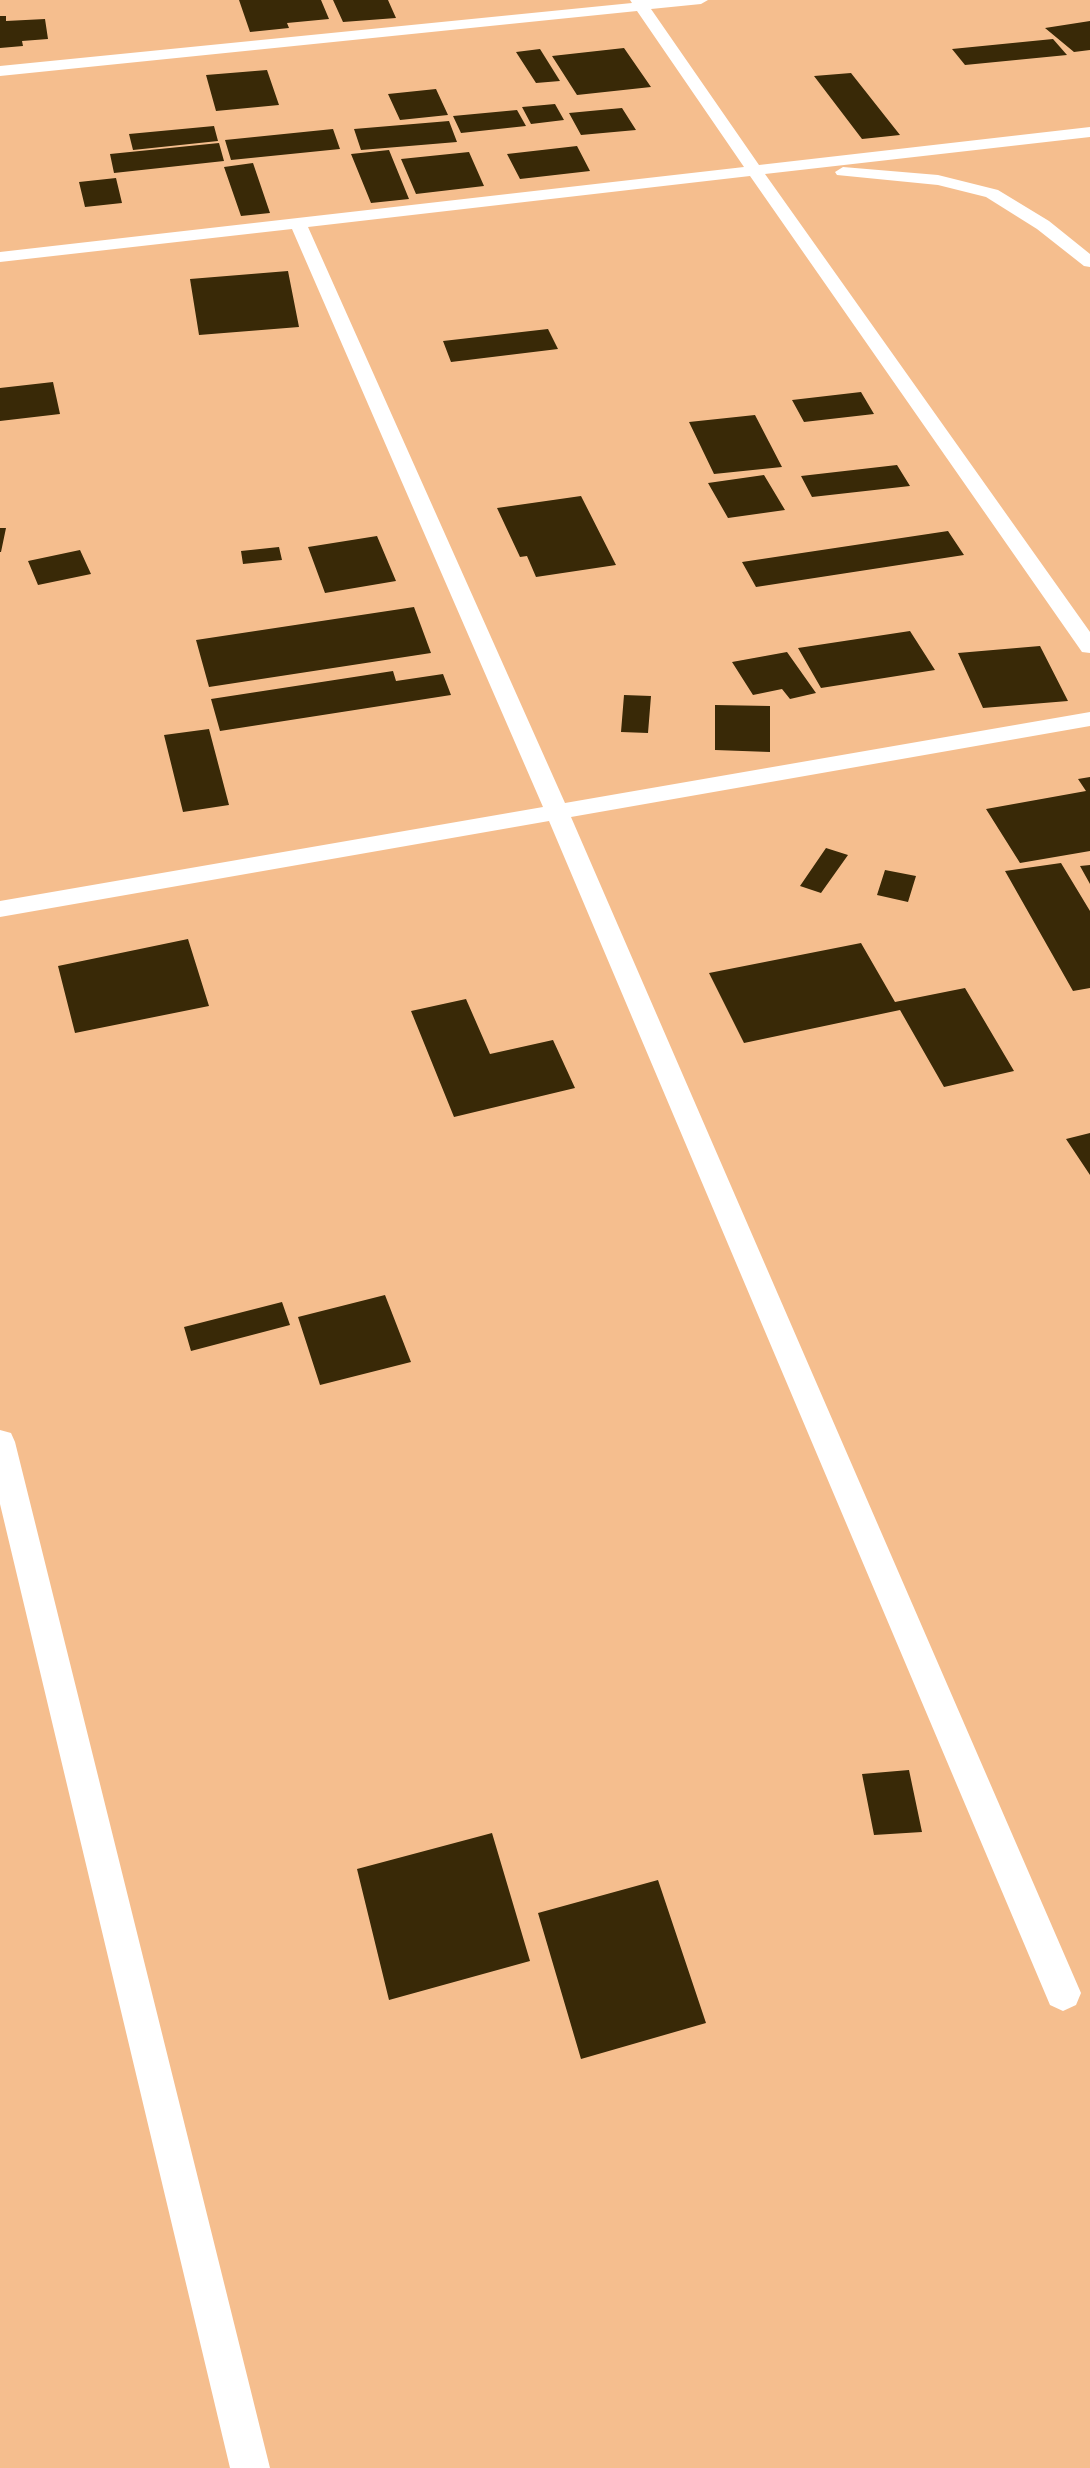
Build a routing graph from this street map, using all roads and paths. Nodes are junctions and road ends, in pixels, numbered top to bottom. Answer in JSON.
{"nodes":[{"id":1,"x":701,"y":0,"type":"edge"},
{"id":2,"x":639,"y":3,"type":"edge"},
{"id":3,"x":0,"y":71,"type":"edge"},
{"id":4,"x":1090,"y":132,"type":"edge"},
{"id":5,"x":792,"y":166,"type":"junction"},
{"id":6,"x":756,"y":171,"type":"junction"},
{"id":7,"x":298,"y":223,"type":"junction"},
{"id":8,"x":0,"y":257,"type":"edge"},
{"id":9,"x":1090,"y":262,"type":"edge"},
{"id":10,"x":1090,"y":647,"type":"edge"},
{"id":11,"x":1090,"y":719,"type":"edge"},
{"id":12,"x":557,"y":812,"type":"junction"},
{"id":13,"x":0,"y":909,"type":"edge"},
{"id":14,"x":0,"y":1442,"type":"edge"},
{"id":15,"x":1063,"y":1993,"type":"dead end"},
{"id":16,"x":250,"y":2468,"type":"edge"}],
"edges":[{"from":1,"to":2,"type":"street"},
{"from":2,"to":3,"type":"street"},
{"from":2,"to":6,"type":"street"},
{"from":4,"to":5,"type":"street"},
{"from":5,"to":6,"type":"street"},
{"from":5,"to":9,"type":"street"},
{"from":6,"to":7,"type":"street"},
{"from":6,"to":10,"type":"street"},
{"from":7,"to":8,"type":"street"},
{"from":7,"to":12,"type":"street"},
{"from":11,"to":12,"type":"street"},
{"from":12,"to":13,"type":"street"},
{"from":12,"to":15,"type":"street"},
{"from":14,"to":16,"type":"street"}]}
